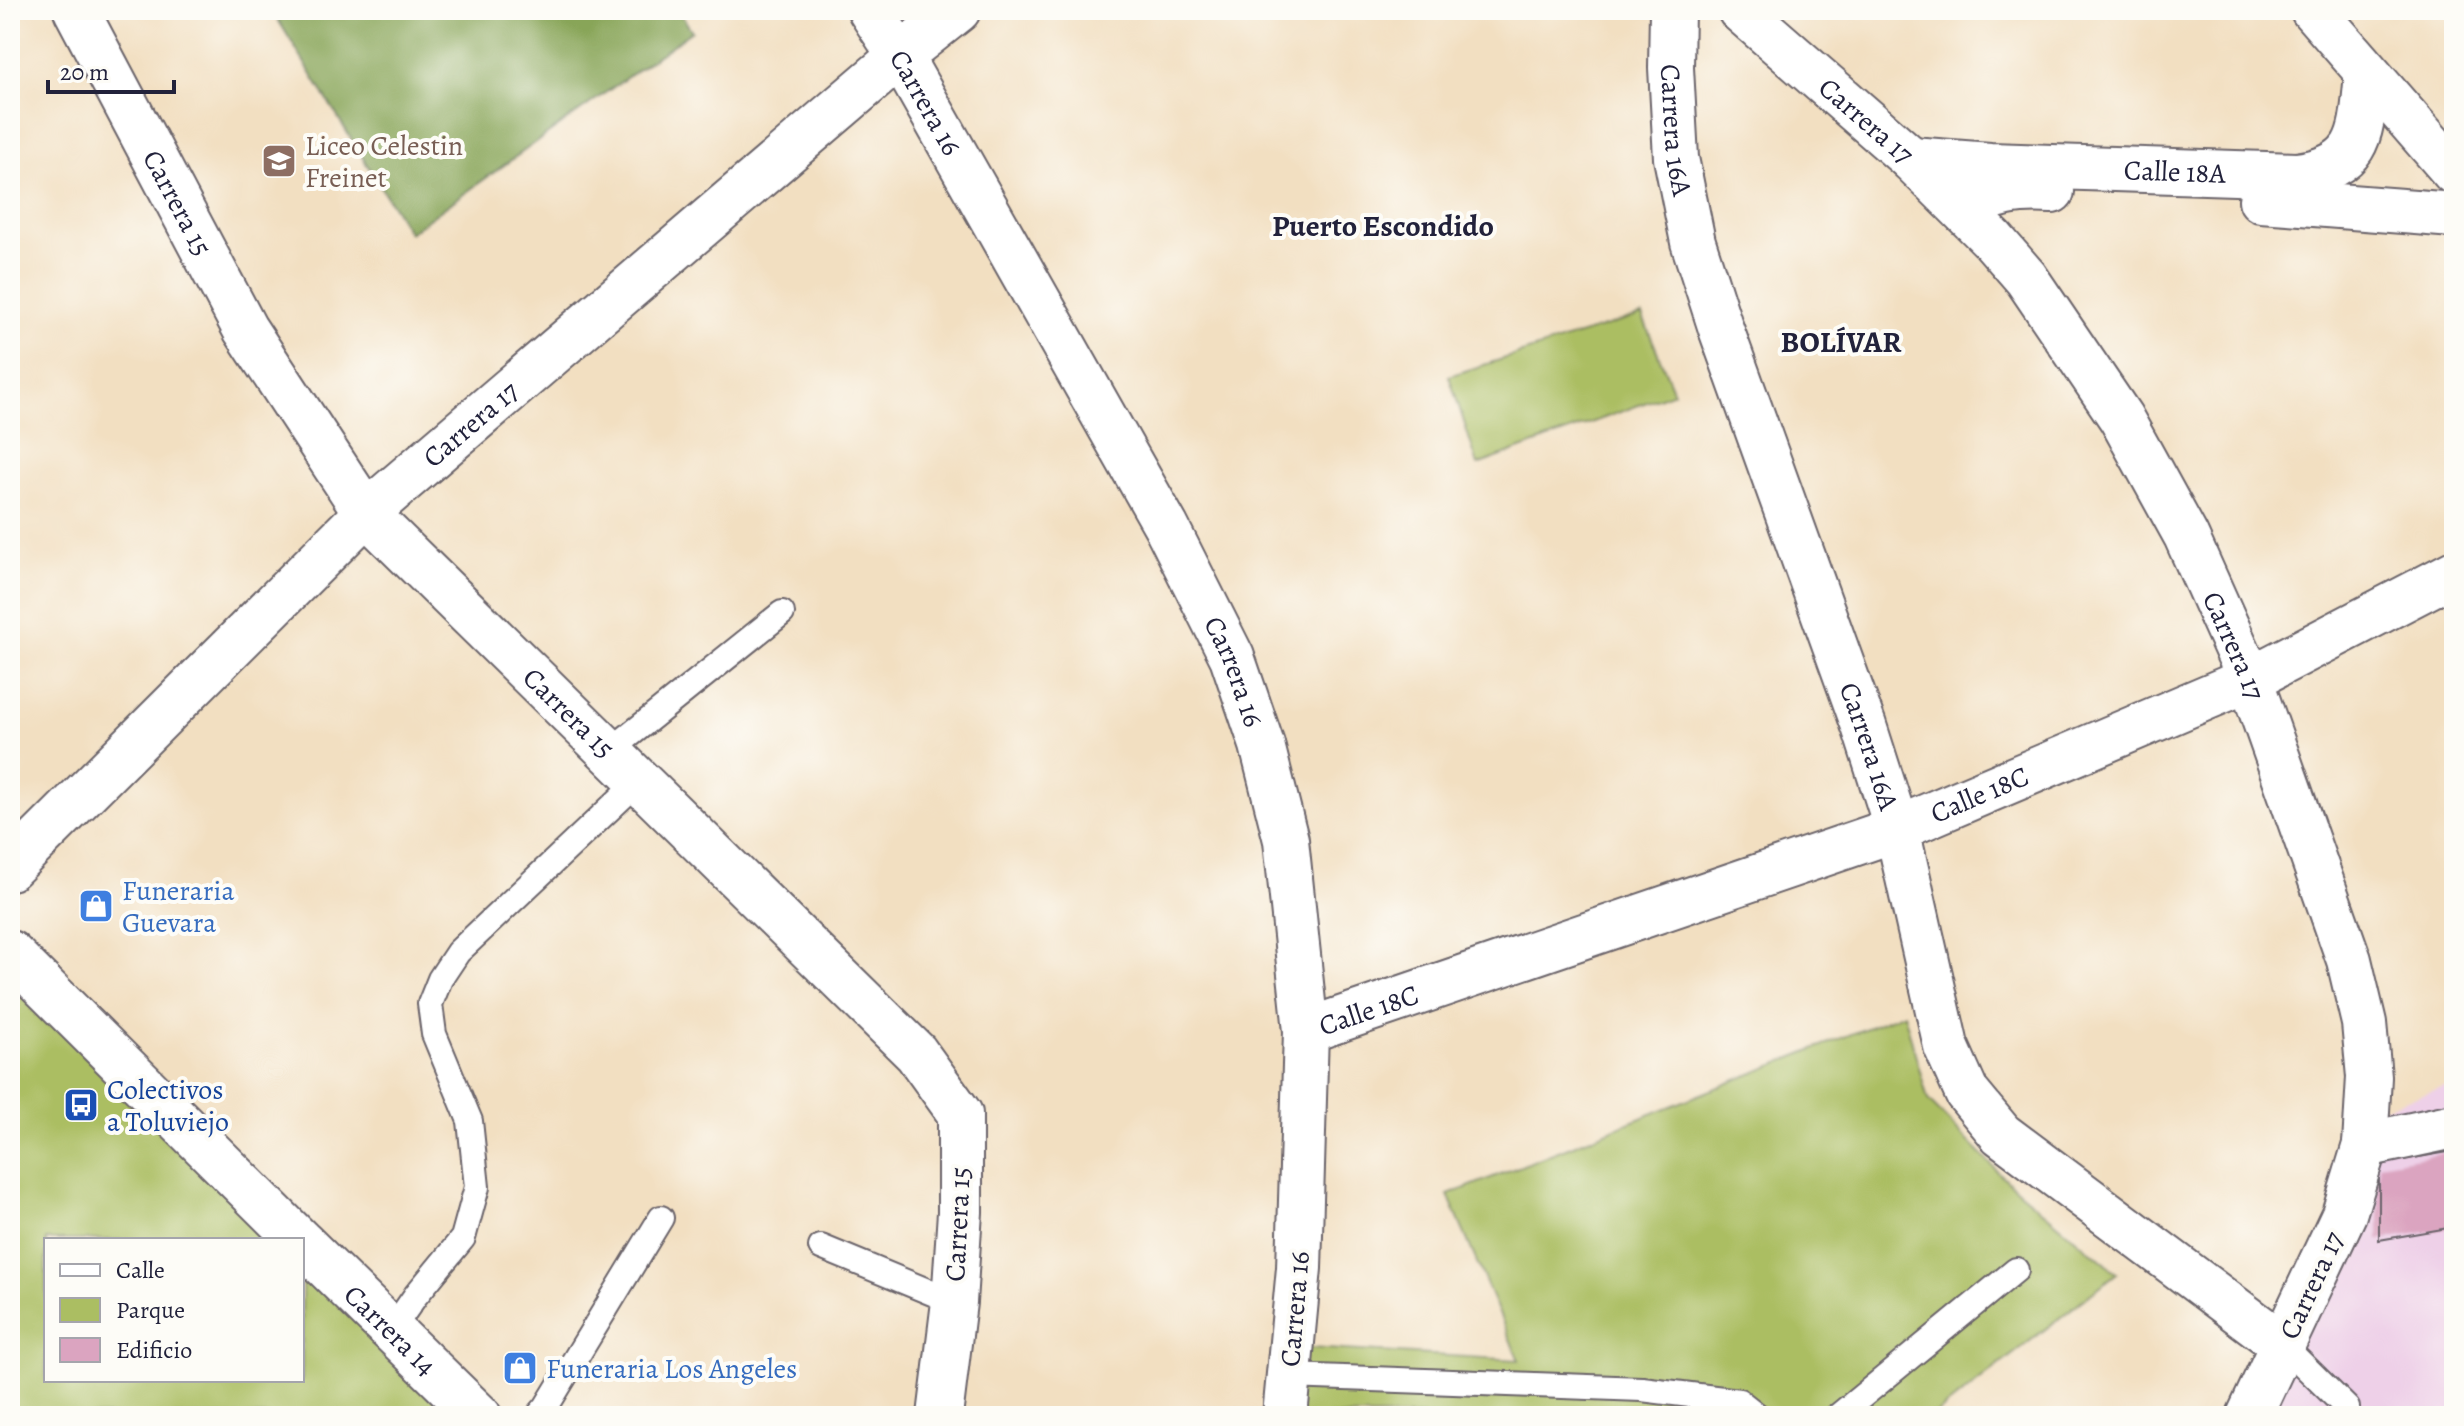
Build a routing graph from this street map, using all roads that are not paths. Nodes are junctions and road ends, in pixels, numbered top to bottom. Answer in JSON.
{"nodes":[{"id":1,"x":76,"y":10,"type":"edge"},
{"id":2,"x":870,"y":10,"type":"edge"},
{"id":3,"x":958,"y":10,"type":"edge"},
{"id":4,"x":1672,"y":10,"type":"edge"},
{"id":5,"x":1740,"y":10,"type":"edge"},
{"id":6,"x":2313,"y":10,"type":"edge"},
{"id":7,"x":900,"y":56,"type":"junction"},
{"id":8,"x":2367,"y":74,"type":"junction"},
{"id":9,"x":1911,"y":159,"type":"junction"},
{"id":10,"x":2454,"y":172,"type":"edge"},
{"id":11,"x":1965,"y":212,"type":"junction"},
{"id":12,"x":2454,"y":215,"type":"edge"},
{"id":13,"x":366,"y":513,"type":"junction"},
{"id":14,"x":2454,"y":573,"type":"edge"},
{"id":15,"x":782,"y":613,"type":"dead end"},
{"id":16,"x":2250,"y":679,"type":"junction"},
{"id":17,"x":624,"y":766,"type":"junction"},
{"id":18,"x":1897,"y":829,"type":"junction"},
{"id":19,"x":10,"y":868,"type":"edge"},
{"id":20,"x":10,"y":953,"type":"edge"},
{"id":21,"x":1306,"y":1031,"type":"junction"},
{"id":22,"x":2454,"y":1126,"type":"edge"},
{"id":23,"x":2365,"y":1145,"type":"junction"},
{"id":24,"x":661,"y":1218,"type":"dead end"},
{"id":25,"x":296,"y":1238,"type":"edge"},
{"id":26,"x":304,"y":1246,"type":"edge"},
{"id":27,"x":821,"y":1247,"type":"dead end"},
{"id":28,"x":2016,"y":1270,"type":"dead end"},
{"id":29,"x":954,"y":1302,"type":"junction"},
{"id":30,"x":391,"y":1331,"type":"junction"},
{"id":31,"x":2283,"y":1345,"type":"junction"},
{"id":32,"x":1287,"y":1396,"type":"edge"},
{"id":33,"x":479,"y":1416,"type":"edge"},
{"id":34,"x":538,"y":1416,"type":"edge"},
{"id":35,"x":940,"y":1416,"type":"edge"},
{"id":36,"x":1758,"y":1416,"type":"edge"},
{"id":37,"x":1838,"y":1416,"type":"edge"},
{"id":38,"x":2249,"y":1416,"type":"edge"},
{"id":39,"x":2347,"y":1416,"type":"edge"}],
"edges":[{"from":1,"to":13,"type":"street","name":"Carrera 15"},
{"from":2,"to":7,"type":"street","name":"Carrera 16"},
{"from":3,"to":7,"type":"street","name":"Carrera 17"},
{"from":4,"to":18,"type":"street","name":"Carrera 16A"},
{"from":5,"to":9,"type":"street","name":"Carrera 17"},
{"from":6,"to":8,"type":"street"},
{"from":7,"to":13,"type":"street","name":"Carrera 17"},
{"from":7,"to":21,"type":"street","name":"Carrera 16"},
{"from":8,"to":9,"type":"street","name":"Calle 18A"},
{"from":8,"to":10,"type":"street"},
{"from":9,"to":11,"type":"street","name":"Carrera 17"},
{"from":11,"to":12,"type":"street","name":"Calle 18A"},
{"from":11,"to":16,"type":"street","name":"Carrera 17"},
{"from":13,"to":17,"type":"street","name":"Carrera 15"},
{"from":13,"to":19,"type":"street","name":"Carrera 17"},
{"from":14,"to":16,"type":"street","name":"Calle 18C"},
{"from":15,"to":17,"type":"lane"},
{"from":16,"to":18,"type":"street","name":"Calle 18C"},
{"from":16,"to":23,"type":"street","name":"Carrera 17"},
{"from":17,"to":29,"type":"street","name":"Carrera 15"},
{"from":17,"to":30,"type":"lane"},
{"from":18,"to":21,"type":"street","name":"Calle 18C"},
{"from":18,"to":31,"type":"street","name":"Carrera 16A"},
{"from":20,"to":25,"type":"street","name":"Carrera 14"},
{"from":21,"to":32,"type":"street","name":"Carrera 16"},
{"from":22,"to":23,"type":"street"},
{"from":23,"to":31,"type":"street","name":"Carrera 17"},
{"from":24,"to":34,"type":"lane"},
{"from":26,"to":30,"type":"street","name":"Carrera 14"},
{"from":27,"to":29,"type":"lane"},
{"from":28,"to":37,"type":"lane"},
{"from":29,"to":35,"type":"street","name":"Carrera 15"},
{"from":30,"to":33,"type":"street","name":"Carrera 14"},
{"from":31,"to":38,"type":"street","name":"Carrera 17"},
{"from":31,"to":39,"type":"lane"},
{"from":32,"to":36,"type":"lane"}]}
